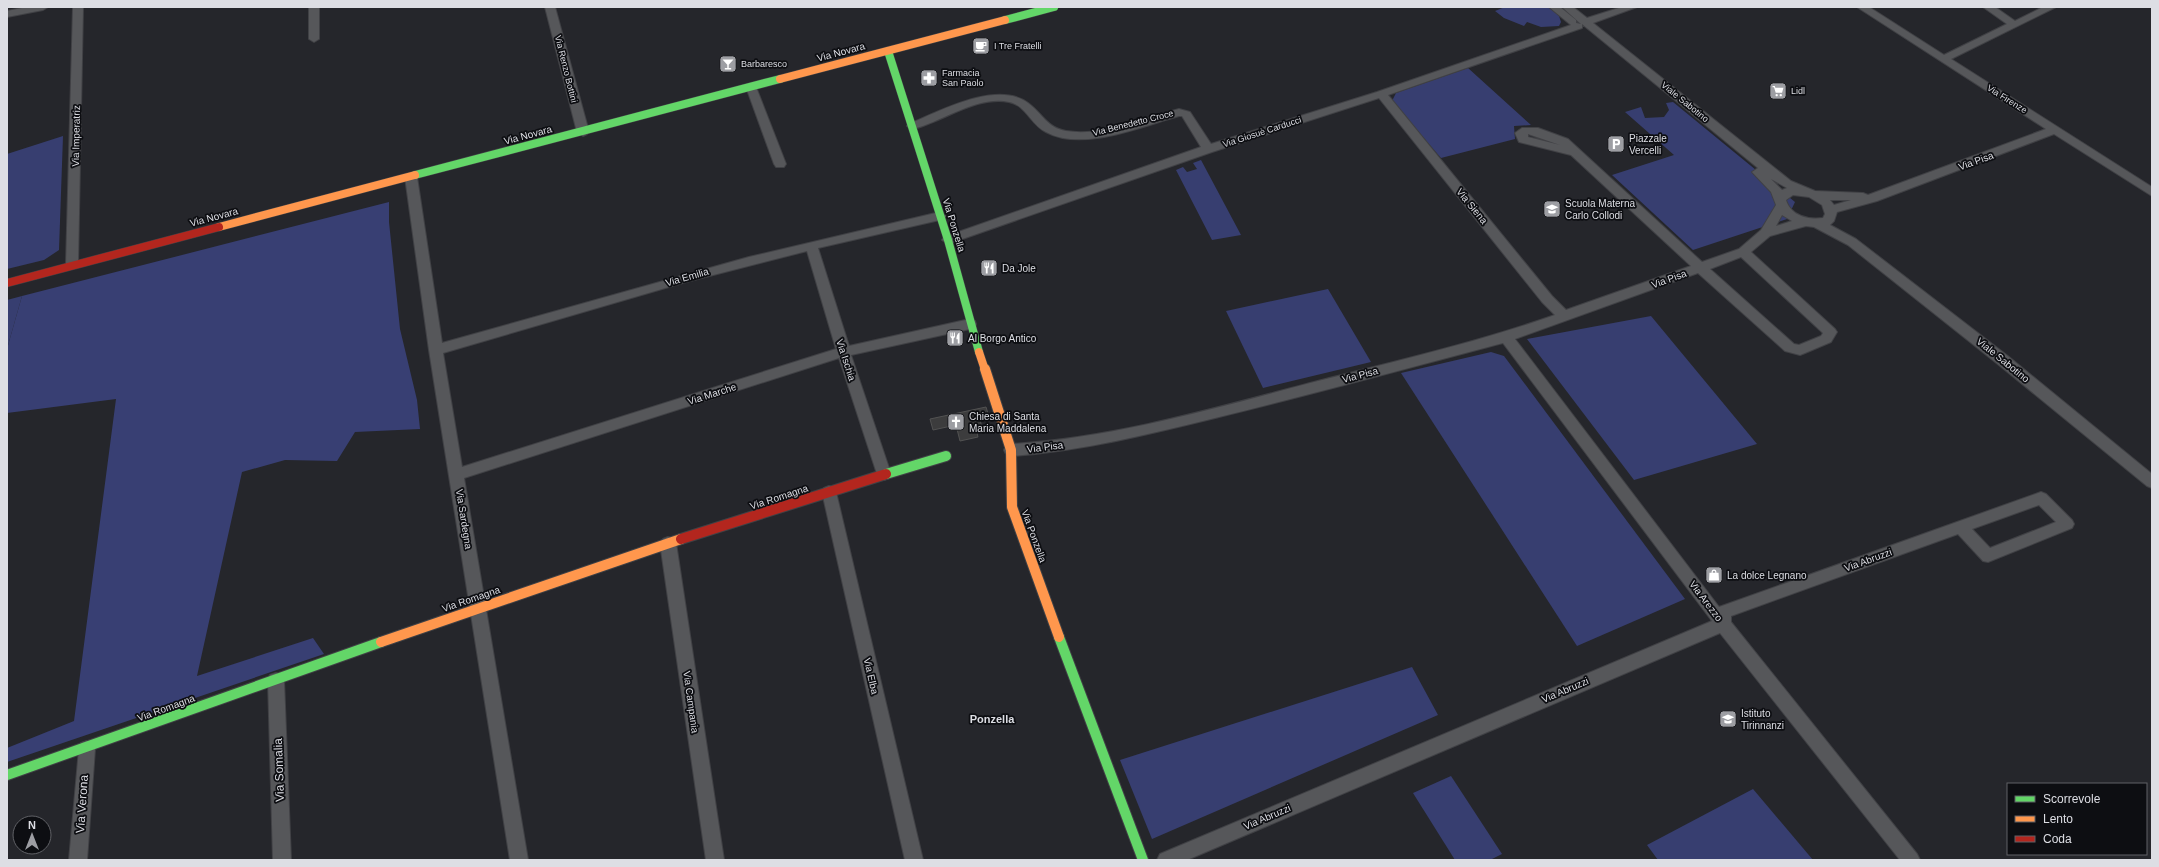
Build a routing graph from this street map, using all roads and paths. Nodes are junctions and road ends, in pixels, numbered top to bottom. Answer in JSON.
{"nodes":[{"id":1,"x":43,"y":7,"type":"edge"},
{"id":2,"x":78,"y":7,"type":"edge"},
{"id":3,"x":314,"y":7,"type":"edge"},
{"id":4,"x":550,"y":7,"type":"edge"},
{"id":5,"x":1054,"y":7,"type":"edge"},
{"id":6,"x":1554,"y":7,"type":"edge"},
{"id":7,"x":1567,"y":7,"type":"edge"},
{"id":8,"x":1632,"y":7,"type":"edge"},
{"id":9,"x":1862,"y":7,"type":"edge"},
{"id":10,"x":1988,"y":7,"type":"edge"},
{"id":11,"x":2052,"y":7,"type":"edge"},
{"id":12,"x":7,"y":14,"type":"edge"},
{"id":13,"x":1582,"y":24,"type":"junction"},
{"id":14,"x":2015,"y":25,"type":"junction"},
{"id":15,"x":314,"y":39,"type":"dead end"},
{"id":16,"x":888,"y":51,"type":"junction"},
{"id":17,"x":1944,"y":60,"type":"junction"},
{"id":18,"x":750,"y":87,"type":"junction"},
{"id":19,"x":1380,"y":94,"type":"junction"},
{"id":20,"x":913,"y":126,"type":"junction"},
{"id":21,"x":2055,"y":130,"type":"junction"},
{"id":22,"x":582,"y":132,"type":"junction"},
{"id":23,"x":1208,"y":149,"type":"junction"},
{"id":24,"x":1574,"y":152,"type":"dead end"},
{"id":25,"x":780,"y":164,"type":"dead end"},
{"id":26,"x":411,"y":177,"type":"junction"},
{"id":27,"x":2152,"y":192,"type":"edge"},
{"id":28,"x":1810,"y":193,"type":"junction"},
{"id":29,"x":1873,"y":198,"type":"junction"},
{"id":30,"x":1780,"y":203,"type":"junction"},
{"id":31,"x":1831,"y":213,"type":"junction"},
{"id":32,"x":940,"y":216,"type":"junction"},
{"id":33,"x":1810,"y":222,"type":"junction"},
{"id":34,"x":1766,"y":233,"type":"junction"},
{"id":35,"x":948,"y":240,"type":"junction"},
{"id":36,"x":1852,"y":242,"type":"junction"},
{"id":37,"x":811,"y":245,"type":"junction"},
{"id":38,"x":1744,"y":252,"type":"junction"},
{"id":39,"x":72,"y":265,"type":"junction"},
{"id":40,"x":1701,"y":267,"type":"junction"},
{"id":41,"x":7,"y":283,"type":"edge"},
{"id":42,"x":1565,"y":317,"type":"junction"},
{"id":43,"x":970,"y":324,"type":"junction"},
{"id":44,"x":1506,"y":337,"type":"junction"},
{"id":45,"x":436,"y":350,"type":"junction"},
{"id":46,"x":844,"y":352,"type":"junction"},
{"id":47,"x":1011,"y":450,"type":"junction"},
{"id":48,"x":946,"y":456,"type":"dead end"},
{"id":49,"x":457,"y":474,"type":"junction"},
{"id":50,"x":884,"y":474,"type":"junction"},
{"id":51,"x":2152,"y":482,"type":"edge"},
{"id":52,"x":829,"y":492,"type":"junction"},
{"id":53,"x":1960,"y":527,"type":"junction"},
{"id":54,"x":668,"y":543,"type":"junction"},
{"id":55,"x":477,"y":608,"type":"junction"},
{"id":56,"x":1723,"y":624,"type":"junction"},
{"id":57,"x":276,"y":680,"type":"junction"},
{"id":58,"x":87,"y":749,"type":"junction"},
{"id":59,"x":7,"y":775,"type":"edge"},
{"id":60,"x":78,"y":860,"type":"edge"},
{"id":61,"x":282,"y":860,"type":"edge"},
{"id":62,"x":519,"y":860,"type":"edge"},
{"id":63,"x":715,"y":860,"type":"edge"},
{"id":64,"x":914,"y":860,"type":"edge"},
{"id":65,"x":1143,"y":860,"type":"edge"},
{"id":66,"x":1166,"y":860,"type":"edge"},
{"id":67,"x":1910,"y":860,"type":"edge"}],
"edges":[{"from":1,"to":12,"type":"street"},
{"from":2,"to":39,"type":"street","name":"Via Imperatriz"},
{"from":3,"to":15,"type":"street"},
{"from":4,"to":22,"type":"street","name":"Via Renzo Bottini"},
{"from":5,"to":16,"type":"street","name":"Via Novara"},
{"from":6,"to":13,"type":"street","name":"Viale Sabotino"},
{"from":7,"to":13,"type":"street","name":"Viale Sabotino"},
{"from":8,"to":13,"type":"street","name":"Via Giosuè Carducci"},
{"from":9,"to":17,"type":"street","name":"Via Firenze"},
{"from":10,"to":14,"type":"street"},
{"from":11,"to":14,"type":"street"},
{"from":13,"to":19,"type":"street","name":"Via Giosuè Carducci"},
{"from":13,"to":28,"type":"street","name":"Viale Sabotino"},
{"from":13,"to":30,"type":"street","name":"Viale Sabotino"},
{"from":14,"to":17,"type":"street"},
{"from":16,"to":18,"type":"street","name":"Via Novara"},
{"from":16,"to":20,"type":"street","name":"Via Ponzella"},
{"from":17,"to":21,"type":"street","name":"Via Firenze"},
{"from":18,"to":22,"type":"street","name":"Via Novara"},
{"from":18,"to":25,"type":"street"},
{"from":19,"to":23,"type":"street","name":"Via Giosuè Carducci"},
{"from":19,"to":42,"type":"street","name":"Via Siena"},
{"from":20,"to":23,"type":"street","name":"Via Benedetto Croce"},
{"from":20,"to":32,"type":"street","name":"Via Ponzella"},
{"from":21,"to":27,"type":"street","name":"Via Firenze"},
{"from":21,"to":29,"type":"street","name":"Via Pisa"},
{"from":22,"to":26,"type":"street","name":"Via Novara"},
{"from":23,"to":35,"type":"street","name":"Via Giosuè Carducci"},
{"from":24,"to":40,"type":"street","name":"Via Pisa"},
{"from":26,"to":39,"type":"street","name":"Via Novara"},
{"from":26,"to":45,"type":"street","name":"Via Sardegna"},
{"from":28,"to":29,"type":"street","name":"Via Pisa"},
{"from":28,"to":30,"type":"street"},
{"from":28,"to":31,"type":"street","name":"Viale Sabotino"},
{"from":29,"to":31,"type":"street","name":"Via Pisa"},
{"from":30,"to":33,"type":"street","name":"Viale Sabotino"},
{"from":30,"to":34,"type":"street","name":"Via Pisa"},
{"from":31,"to":33,"type":"street","name":"Via Pisa"},
{"from":31,"to":36,"type":"street","name":"Viale Sabotino"},
{"from":32,"to":35,"type":"street","name":"Via Ponzella"},
{"from":32,"to":37,"type":"street","name":"Via Emilia"},
{"from":33,"to":34,"type":"street","name":"Via Pisa"},
{"from":33,"to":36,"type":"street","name":"Viale Sabotino"},
{"from":34,"to":38,"type":"street","name":"Via Pisa"},
{"from":35,"to":43,"type":"street","name":"Via Ponzella"},
{"from":36,"to":51,"type":"street","name":"Viale Sabotino"},
{"from":37,"to":45,"type":"street","name":"Via Emilia"},
{"from":37,"to":46,"type":"street","name":"Via Ischia"},
{"from":38,"to":40,"type":"street","name":"Via Pisa"},
{"from":38,"to":40,"type":"street","name":"Via Pisa"},
{"from":39,"to":41,"type":"street","name":"Via Novara"},
{"from":40,"to":42,"type":"street","name":"Via Pisa"},
{"from":42,"to":44,"type":"street","name":"Via Pisa"},
{"from":43,"to":46,"type":"street","name":"Via Marche"},
{"from":43,"to":47,"type":"street","name":"Via Ponzella"},
{"from":44,"to":47,"type":"street","name":"Via Pisa"},
{"from":44,"to":56,"type":"street","name":"Via Arezzo"},
{"from":45,"to":49,"type":"street","name":"Via Sardegna"},
{"from":46,"to":49,"type":"street","name":"Via Marche"},
{"from":46,"to":50,"type":"street","name":"Via Ischia"},
{"from":47,"to":65,"type":"street","name":"Via Ponzella"},
{"from":48,"to":50,"type":"street","name":"Via Romagna"},
{"from":49,"to":55,"type":"street","name":"Via Sardegna"},
{"from":50,"to":52,"type":"street","name":"Via Romagna"},
{"from":52,"to":54,"type":"street","name":"Via Romagna"},
{"from":52,"to":64,"type":"street","name":"Via Elba"},
{"from":53,"to":53,"type":"street","name":"Via Abruzzi"},
{"from":53,"to":56,"type":"street","name":"Via Abruzzi"},
{"from":54,"to":55,"type":"street","name":"Via Romagna"},
{"from":54,"to":63,"type":"street","name":"Via Campania"},
{"from":55,"to":57,"type":"street","name":"Via Romagna"},
{"from":55,"to":62,"type":"street","name":"Via Sardegna"},
{"from":56,"to":66,"type":"street","name":"Via Abruzzi"},
{"from":56,"to":67,"type":"street","name":"Via Arezzo"},
{"from":57,"to":58,"type":"street","name":"Via Romagna"},
{"from":57,"to":61,"type":"street","name":"Via Somalia"},
{"from":58,"to":59,"type":"street","name":"Via Romagna"},
{"from":58,"to":60,"type":"street","name":"Via Verona"}]}
